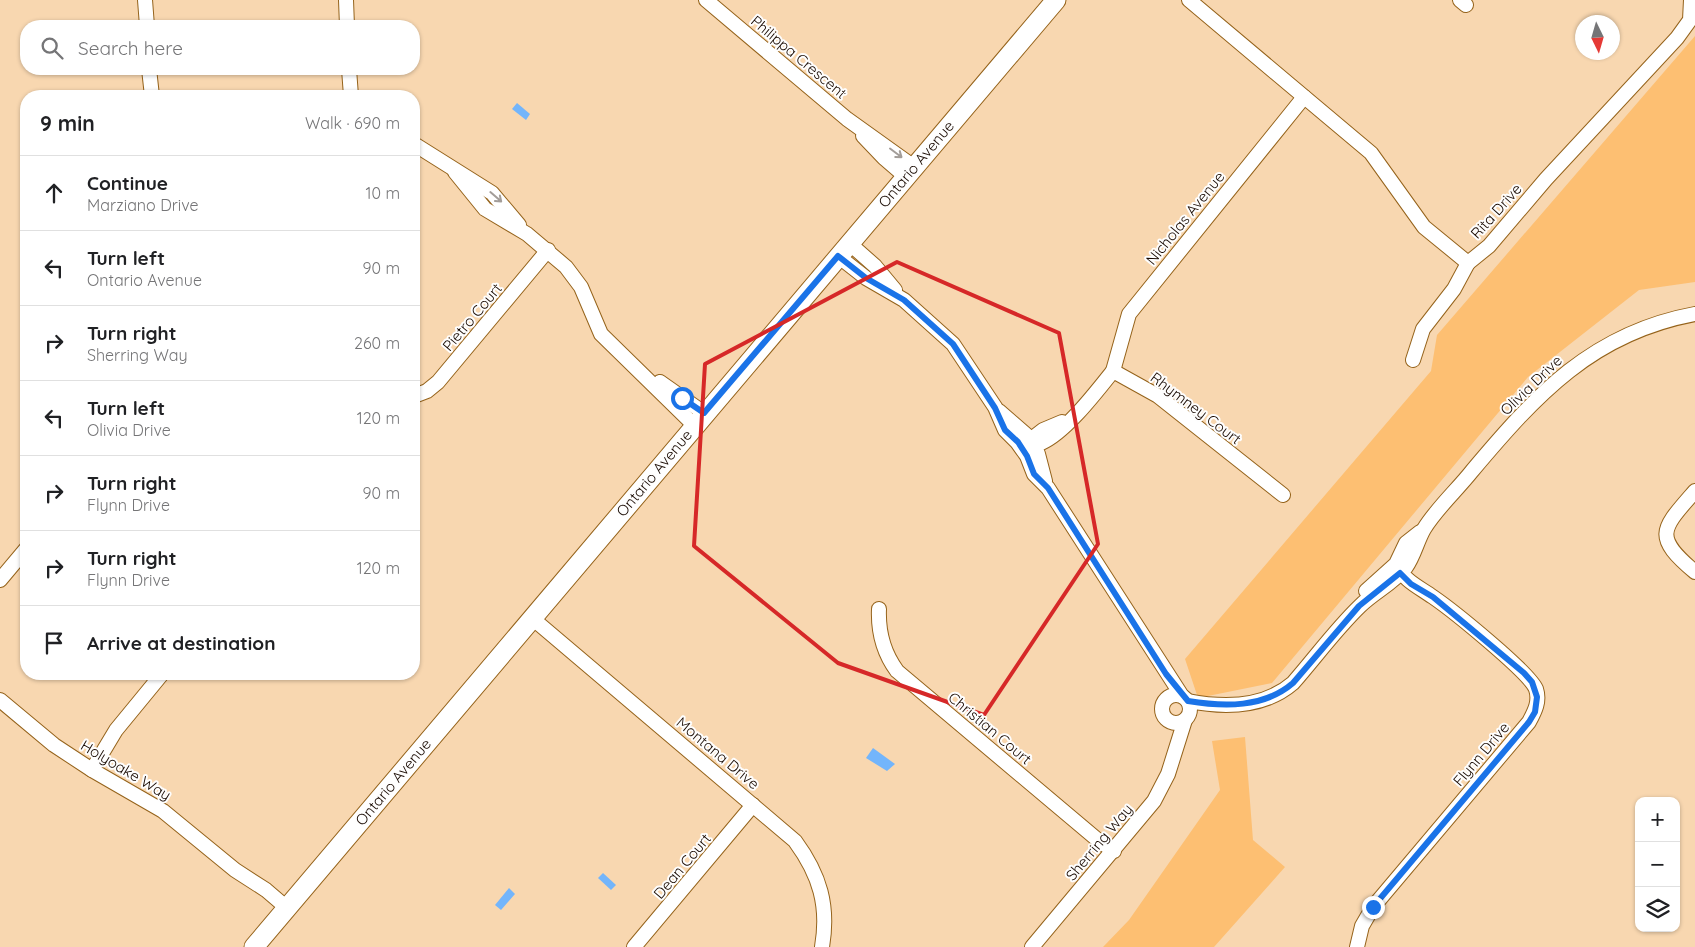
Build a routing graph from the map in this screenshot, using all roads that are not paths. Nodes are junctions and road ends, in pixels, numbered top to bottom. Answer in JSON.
{"nodes":[{"id":1,"x":145,"y":0,"type":"edge"},
{"id":2,"x":346,"y":0,"type":"edge"},
{"id":3,"x":706,"y":0,"type":"edge"},
{"id":4,"x":1056,"y":0,"type":"edge"},
{"id":5,"x":1188,"y":0,"type":"edge"},
{"id":6,"x":1691,"y":0,"type":"edge"},
{"id":7,"x":147,"y":20,"type":"edge"},
{"id":8,"x":347,"y":20,"type":"edge"},
{"id":9,"x":149,"y":75,"type":"edge"},
{"id":10,"x":349,"y":75,"type":"edge"},
{"id":11,"x":150,"y":90,"type":"edge"},
{"id":12,"x":351,"y":90,"type":"edge"},
{"id":13,"x":1304,"y":97,"type":"junction"},
{"id":14,"x":420,"y":148,"type":"edge"},
{"id":15,"x":910,"y":172,"type":"junction"},
{"id":16,"x":548,"y":250,"type":"junction"},
{"id":17,"x":844,"y":250,"type":"junction"},
{"id":18,"x":1468,"y":263,"type":"junction"},
{"id":19,"x":1695,"y":314,"type":"edge"},
{"id":20,"x":1413,"y":360,"type":"dead end"},
{"id":21,"x":1113,"y":371,"type":"junction"},
{"id":22,"x":420,"y":394,"type":"edge"},
{"id":23,"x":699,"y":419,"type":"junction"},
{"id":24,"x":1029,"y":444,"type":"junction"},
{"id":25,"x":1695,"y":491,"type":"edge"},
{"id":26,"x":1283,"y":495,"type":"dead end"},
{"id":27,"x":20,"y":553,"type":"edge"},
{"id":28,"x":5,"y":564,"type":"edge"},
{"id":29,"x":1401,"y":568,"type":"junction"},
{"id":30,"x":1695,"y":572,"type":"edge"},
{"id":31,"x":0,"y":580,"type":"edge"},
{"id":32,"x":879,"y":609,"type":"dead end"},
{"id":33,"x":532,"y":618,"type":"junction"},
{"id":34,"x":1166,"y":674,"type":"junction"},
{"id":35,"x":157,"y":680,"type":"edge"},
{"id":36,"x":1167,"y":698,"type":"junction"},
{"id":37,"x":1185,"y":698,"type":"junction"},
{"id":38,"x":0,"y":700,"type":"edge"},
{"id":39,"x":1223,"y":705,"type":"junction"},
{"id":40,"x":1186,"y":718,"type":"junction"},
{"id":41,"x":1170,"y":721,"type":"junction"},
{"id":42,"x":1176,"y":747,"type":"junction"},
{"id":43,"x":92,"y":770,"type":"junction"},
{"id":44,"x":753,"y":805,"type":"junction"},
{"id":45,"x":1114,"y":851,"type":"junction"},
{"id":46,"x":284,"y":912,"type":"junction"},
{"id":47,"x":254,"y":947,"type":"edge"},
{"id":48,"x":634,"y":947,"type":"edge"},
{"id":49,"x":822,"y":947,"type":"edge"},
{"id":50,"x":1032,"y":947,"type":"edge"},
{"id":51,"x":1357,"y":947,"type":"edge"}],
"edges":[{"from":1,"to":7,"type":"street"},
{"from":2,"to":8,"type":"street"},
{"from":3,"to":15,"type":"street","name":"Philippa Crescent"},
{"from":4,"to":15,"type":"street","name":"Ontario Avenue"},
{"from":5,"to":13,"type":"street"},
{"from":6,"to":18,"type":"street","name":"Rita Drive"},
{"from":9,"to":11,"type":"street"},
{"from":10,"to":12,"type":"street"},
{"from":13,"to":18,"type":"street"},
{"from":13,"to":21,"type":"street","name":"Nicholas Avenue"},
{"from":14,"to":16,"type":"street"},
{"from":15,"to":17,"type":"street","name":"Ontario Avenue"},
{"from":16,"to":22,"type":"street","name":"Pietro Court"},
{"from":16,"to":23,"type":"street"},
{"from":17,"to":23,"type":"street","name":"Ontario Avenue"},
{"from":17,"to":24,"type":"street"},
{"from":18,"to":20,"type":"street"},
{"from":19,"to":29,"type":"street","name":"Olivia Drive"},
{"from":21,"to":24,"type":"street"},
{"from":21,"to":26,"type":"street","name":"Rhymney Court"},
{"from":23,"to":33,"type":"street","name":"Ontario Avenue"},
{"from":24,"to":34,"type":"street"},
{"from":25,"to":30,"type":"street"},
{"from":27,"to":28,"type":"street"},
{"from":28,"to":31,"type":"street"},
{"from":29,"to":39,"type":"street","name":"Olivia Drive"},
{"from":29,"to":51,"type":"street","name":"Flynn Drive"},
{"from":32,"to":45,"type":"street","name":"Christian Court"},
{"from":33,"to":44,"type":"street","name":"Montana Drive"},
{"from":33,"to":46,"type":"street","name":"Ontario Avenue"},
{"from":34,"to":36,"type":"street"},
{"from":34,"to":37,"type":"street"},
{"from":35,"to":43,"type":"street"},
{"from":36,"to":37,"type":"street"},
{"from":36,"to":41,"type":"street"},
{"from":37,"to":39,"type":"street","name":"Olivia Drive"},
{"from":37,"to":40,"type":"street"},
{"from":38,"to":43,"type":"street","name":"Holyoake Way"},
{"from":39,"to":40,"type":"street","name":"Olivia Drive"},
{"from":40,"to":41,"type":"street"},
{"from":40,"to":42,"type":"street","name":"Sherring Way"},
{"from":41,"to":42,"type":"street"},
{"from":42,"to":45,"type":"street","name":"Sherring Way"},
{"from":43,"to":46,"type":"street","name":"Holyoake Way"},
{"from":44,"to":48,"type":"street","name":"Dean Court"},
{"from":44,"to":49,"type":"street","name":"Montana Drive"},
{"from":45,"to":50,"type":"street","name":"Sherring Way"},
{"from":46,"to":47,"type":"street","name":"Ontario Avenue"}]}
